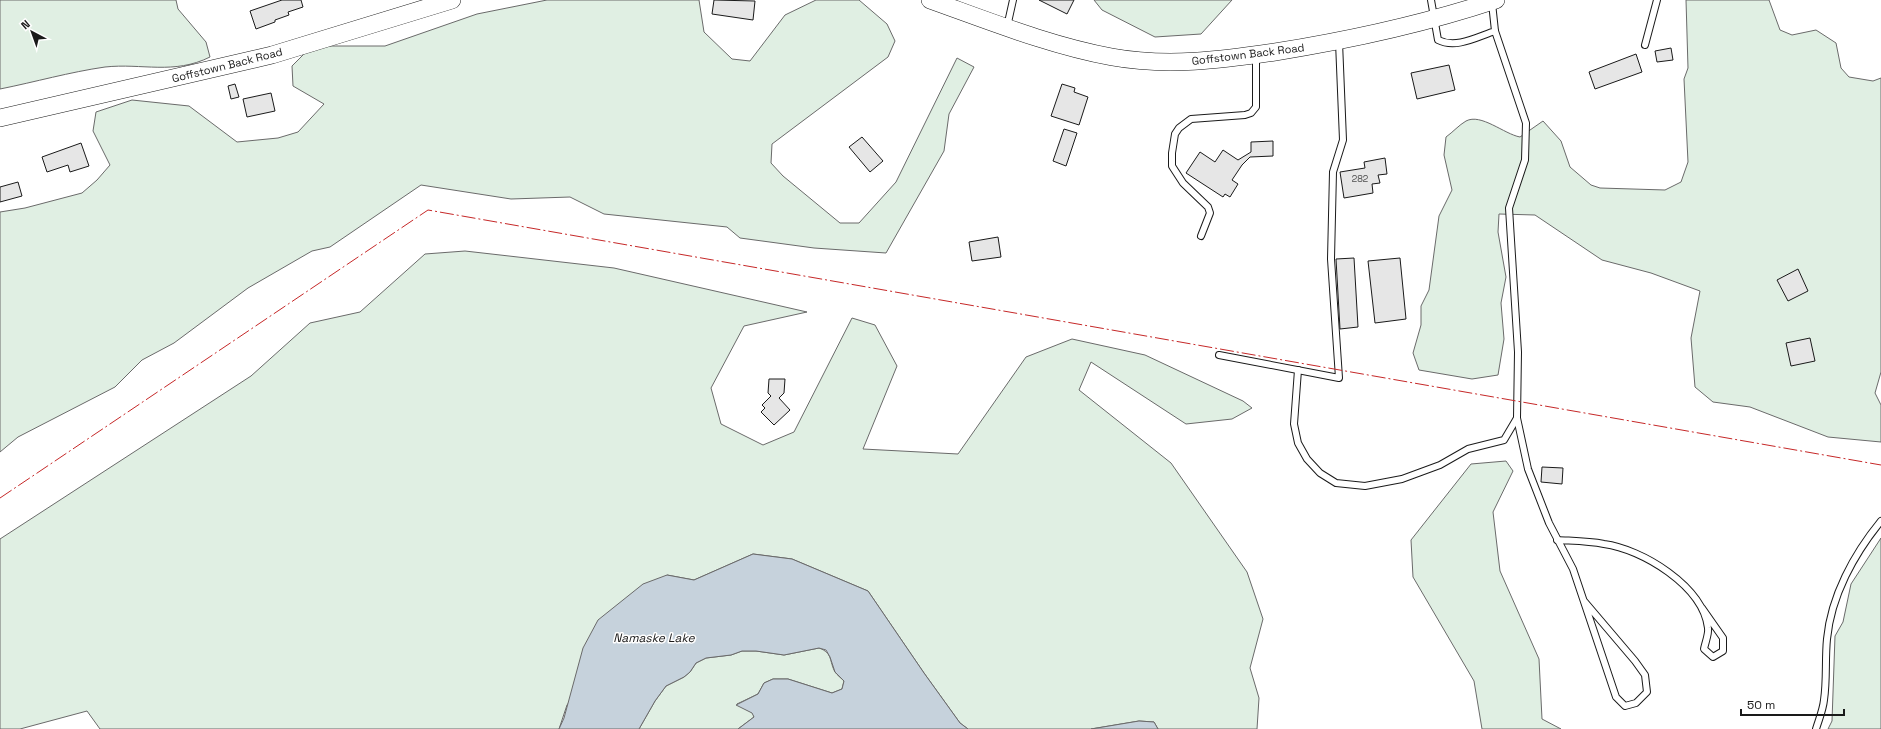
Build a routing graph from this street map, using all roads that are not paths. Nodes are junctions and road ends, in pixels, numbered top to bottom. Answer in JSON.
{"nodes":[{"id":1,"x":452,"y":0,"type":"edge"},
{"id":2,"x":930,"y":0,"type":"edge"},
{"id":3,"x":1013,"y":0,"type":"edge"},
{"id":4,"x":1431,"y":0,"type":"edge"},
{"id":5,"x":1656,"y":0,"type":"edge"},
{"id":6,"x":1494,"y":1,"type":"edge"},
{"id":7,"x":1434,"y":19,"type":"junction"},
{"id":8,"x":1007,"y":27,"type":"junction"},
{"id":9,"x":1495,"y":31,"type":"junction"},
{"id":10,"x":1339,"y":40,"type":"junction"},
{"id":11,"x":1645,"y":45,"type":"dead end"},
{"id":12,"x":1256,"y":55,"type":"junction"},
{"id":13,"x":0,"y":118,"type":"edge"},
{"id":14,"x":1201,"y":236,"type":"dead end"},
{"id":15,"x":1219,"y":355,"type":"dead end"},
{"id":16,"x":1298,"y":370,"type":"junction"},
{"id":17,"x":1517,"y":418,"type":"junction"},
{"id":18,"x":1881,"y":522,"type":"edge"},
{"id":19,"x":1557,"y":540,"type":"junction"},
{"id":20,"x":1584,"y":601,"type":"junction"},
{"id":21,"x":1702,"y":608,"type":"junction"},
{"id":22,"x":1816,"y":729,"type":"edge"}],
"edges":[{"from":1,"to":13,"type":"main road","name":"Goffstown Back Road"},
{"from":2,"to":8,"type":"main road","name":"Goffstown Back Road"},
{"from":3,"to":8,"type":"lane"},
{"from":4,"to":7,"type":"lane"},
{"from":5,"to":11,"type":"lane"},
{"from":6,"to":7,"type":"main road","name":"Goffstown Back Road"},
{"from":6,"to":9,"type":"lane"},
{"from":7,"to":9,"type":"lane"},
{"from":7,"to":10,"type":"main road","name":"Goffstown Back Road"},
{"from":8,"to":12,"type":"main road","name":"Goffstown Back Road"},
{"from":9,"to":17,"type":"lane"},
{"from":10,"to":12,"type":"main road","name":"Goffstown Back Road"},
{"from":10,"to":16,"type":"lane"},
{"from":12,"to":14,"type":"lane"},
{"from":15,"to":16,"type":"lane"},
{"from":16,"to":17,"type":"lane"},
{"from":17,"to":19,"type":"lane"},
{"from":18,"to":22,"type":"lane"},
{"from":19,"to":20,"type":"lane"},
{"from":19,"to":21,"type":"lane"},
{"from":20,"to":20,"type":"lane"},
{"from":21,"to":21,"type":"lane"}]}
